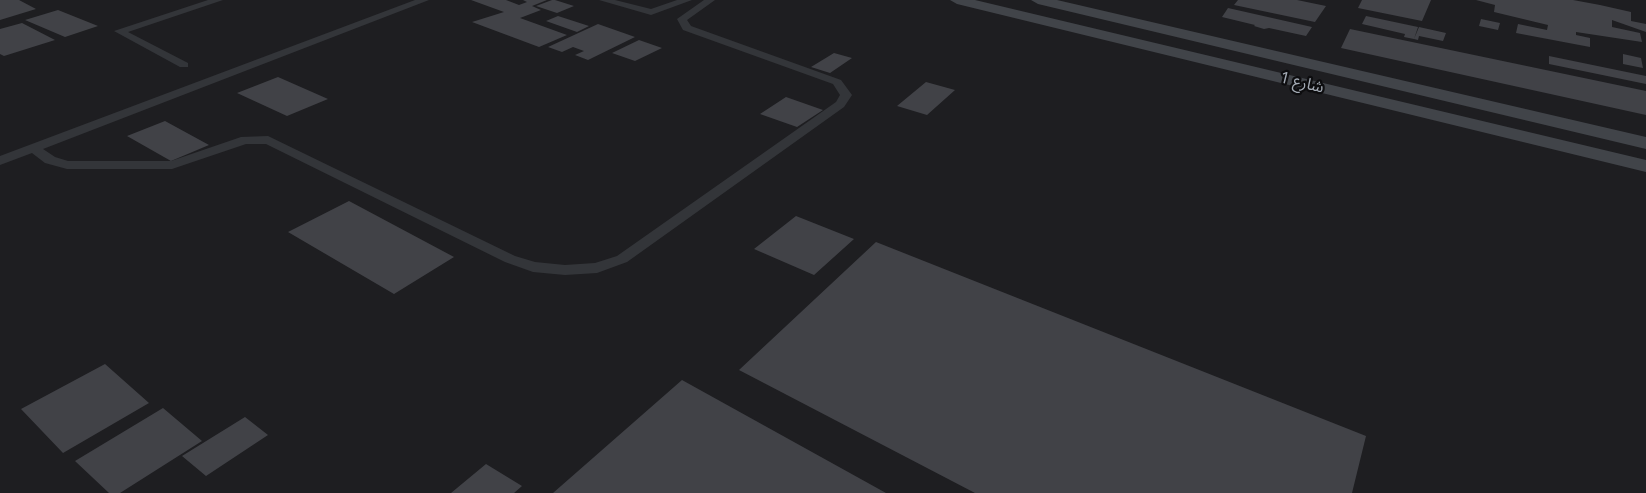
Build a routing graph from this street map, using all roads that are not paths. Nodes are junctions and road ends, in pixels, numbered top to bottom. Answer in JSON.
{"nodes":[{"id":1,"x":218,"y":0,"type":"edge"},
{"id":2,"x":424,"y":0,"type":"edge"},
{"id":3,"x":604,"y":0,"type":"edge"},
{"id":4,"x":687,"y":0,"type":"edge"},
{"id":5,"x":710,"y":0,"type":"edge"},
{"id":6,"x":957,"y":0,"type":"edge"},
{"id":7,"x":1038,"y":0,"type":"edge"},
{"id":8,"x":184,"y":65,"type":"dead end"},
{"id":9,"x":1646,"y":141,"type":"edge"},
{"id":10,"x":33,"y":148,"type":"junction"},
{"id":11,"x":0,"y":161,"type":"edge"},
{"id":12,"x":1646,"y":166,"type":"edge"}],
"edges":[{"from":1,"to":8,"type":"street"},
{"from":2,"to":10,"type":"street"},
{"from":3,"to":4,"type":"street"},
{"from":5,"to":10,"type":"street"},
{"from":6,"to":12,"type":"street","name":"شارع 1"},
{"from":7,"to":9,"type":"street","name":"شارع 1"},
{"from":10,"to":11,"type":"street"}]}
